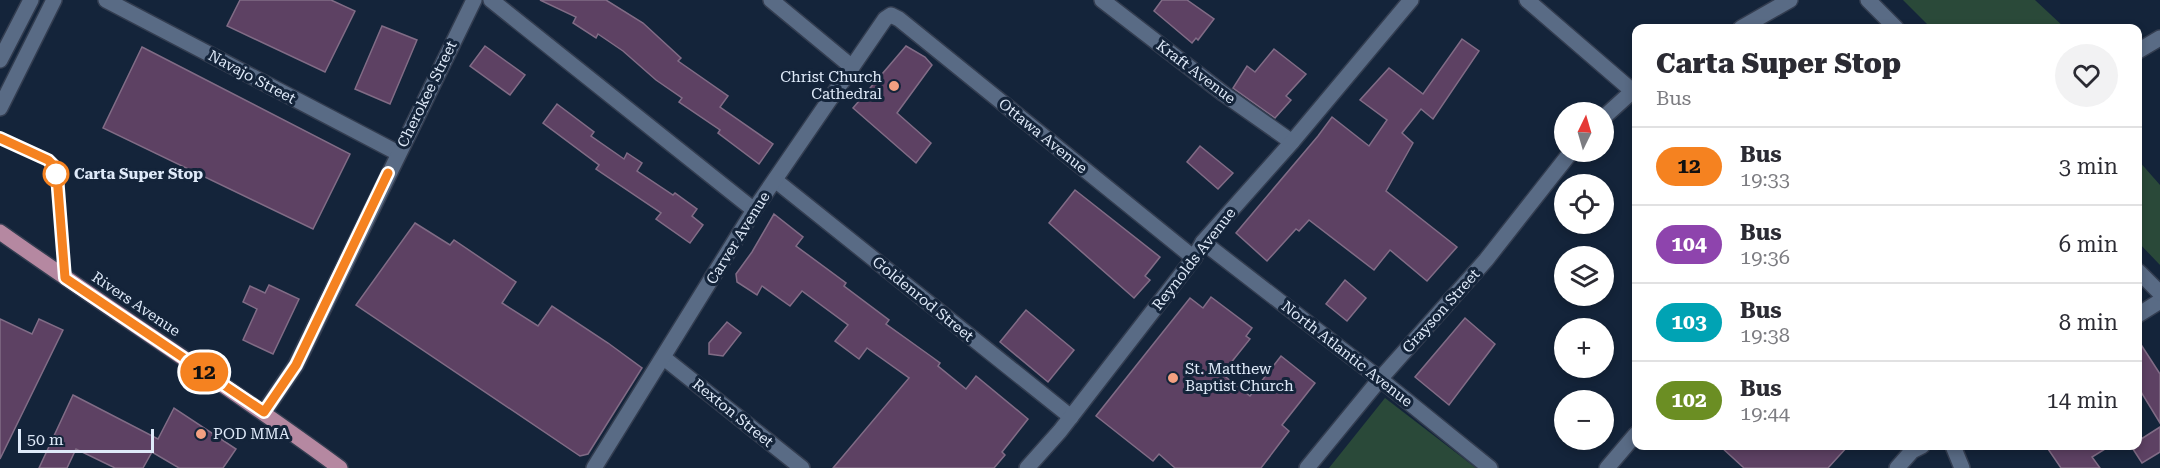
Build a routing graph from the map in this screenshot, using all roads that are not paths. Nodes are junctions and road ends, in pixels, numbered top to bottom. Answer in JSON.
{"nodes":[{"id":1,"x":31,"y":0,"type":"edge"},
{"id":2,"x":54,"y":0,"type":"edge"},
{"id":3,"x":106,"y":0,"type":"edge"},
{"id":4,"x":474,"y":0,"type":"edge"},
{"id":5,"x":491,"y":0,"type":"edge"},
{"id":6,"x":771,"y":0,"type":"edge"},
{"id":7,"x":1102,"y":0,"type":"edge"},
{"id":8,"x":1412,"y":0,"type":"edge"},
{"id":9,"x":1527,"y":0,"type":"edge"},
{"id":10,"x":1790,"y":0,"type":"edge"},
{"id":11,"x":1868,"y":0,"type":"edge"},
{"id":12,"x":891,"y":15,"type":"joint"},
{"id":13,"x":1748,"y":24,"type":"edge"},
{"id":14,"x":1892,"y":24,"type":"edge"},
{"id":15,"x":2160,"y":38,"type":"edge"},
{"id":16,"x":2142,"y":49,"type":"edge"},
{"id":17,"x":0,"y":60,"type":"edge"},
{"id":18,"x":852,"y":67,"type":"junction"},
{"id":19,"x":1632,"y":88,"type":"edge"},
{"id":20,"x":1632,"y":94,"type":"edge"},
{"id":21,"x":0,"y":108,"type":"edge"},
{"id":22,"x":1614,"y":109,"type":"edge"},
{"id":23,"x":1292,"y":142,"type":"junction"},
{"id":24,"x":398,"y":153,"type":"junction"},
{"id":25,"x":1564,"y":162,"type":"edge"},
{"id":26,"x":775,"y":180,"type":"junction"},
{"id":27,"x":754,"y":210,"type":"junction"},
{"id":28,"x":0,"y":232,"type":"edge"},
{"id":29,"x":1203,"y":242,"type":"junction"},
{"id":30,"x":1194,"y":258,"type":"junction"},
{"id":31,"x":2142,"y":275,"type":"edge"},
{"id":32,"x":2160,"y":293,"type":"edge"},
{"id":33,"x":2160,"y":300,"type":"edge"},
{"id":34,"x":2142,"y":312,"type":"edge"},
{"id":35,"x":664,"y":358,"type":"junction"},
{"id":36,"x":1380,"y":379,"type":"junction"},
{"id":37,"x":264,"y":412,"type":"junction"},
{"id":38,"x":1071,"y":417,"type":"junction"},
{"id":39,"x":1632,"y":439,"type":"edge"},
{"id":40,"x":1914,"y":450,"type":"edge"},
{"id":41,"x":1955,"y":450,"type":"edge"},
{"id":42,"x":340,"y":468,"type":"edge"},
{"id":43,"x":594,"y":468,"type":"edge"},
{"id":44,"x":802,"y":468,"type":"edge"},
{"id":45,"x":1028,"y":468,"type":"edge"},
{"id":46,"x":1307,"y":468,"type":"edge"},
{"id":47,"x":1490,"y":468,"type":"edge"},
{"id":48,"x":1606,"y":468,"type":"edge"},
{"id":49,"x":1898,"y":468,"type":"edge"},
{"id":50,"x":1962,"y":468,"type":"edge"}],
"edges":[{"from":1,"to":17,"type":"street"},
{"from":2,"to":21,"type":"street"},
{"from":3,"to":24,"type":"street","name":"Navajo Street"},
{"from":4,"to":24,"type":"street","name":"Cherokee Street"},
{"from":5,"to":27,"type":"street"},
{"from":6,"to":18,"type":"street"},
{"from":7,"to":23,"type":"street","name":"Kraft Avenue"},
{"from":8,"to":23,"type":"street","name":"Reynolds Avenue"},
{"from":9,"to":19,"type":"street"},
{"from":10,"to":13,"type":"street"},
{"from":11,"to":14,"type":"street"},
{"from":12,"to":18,"type":"street","name":"Carver Avenue"},
{"from":12,"to":30,"type":"street","name":"Ottawa Avenue"},
{"from":15,"to":16,"type":"street"},
{"from":18,"to":26,"type":"street","name":"Carver Avenue"},
{"from":20,"to":22,"type":"street"},
{"from":23,"to":29,"type":"street","name":"Reynolds Avenue"},
{"from":24,"to":37,"type":"street","name":"Cherokee Street"},
{"from":25,"to":36,"type":"street","name":"Grayson Street"},
{"from":26,"to":27,"type":"street","name":"Carver Avenue"},
{"from":26,"to":38,"type":"street","name":"Goldenrod Street"},
{"from":27,"to":35,"type":"street","name":"Carver Avenue"},
{"from":28,"to":37,"type":"main road","name":"Rivers Avenue"},
{"from":29,"to":30,"type":"street","name":"Reynolds Avenue"},
{"from":29,"to":36,"type":"street","name":"North Atlantic Avenue"},
{"from":30,"to":38,"type":"street","name":"Reynolds Avenue"},
{"from":31,"to":32,"type":"street"},
{"from":33,"to":34,"type":"street"},
{"from":35,"to":43,"type":"street","name":"Carver Avenue"},
{"from":35,"to":44,"type":"street","name":"Rexton Street"},
{"from":36,"to":46,"type":"street","name":"Grayson Street"},
{"from":36,"to":47,"type":"street","name":"North Atlantic Avenue"},
{"from":37,"to":42,"type":"main road","name":"Rivers Avenue"},
{"from":38,"to":45,"type":"street","name":"Reynolds Avenue"},
{"from":39,"to":48,"type":"street"},
{"from":40,"to":49,"type":"street"},
{"from":41,"to":50,"type":"street"}]}
